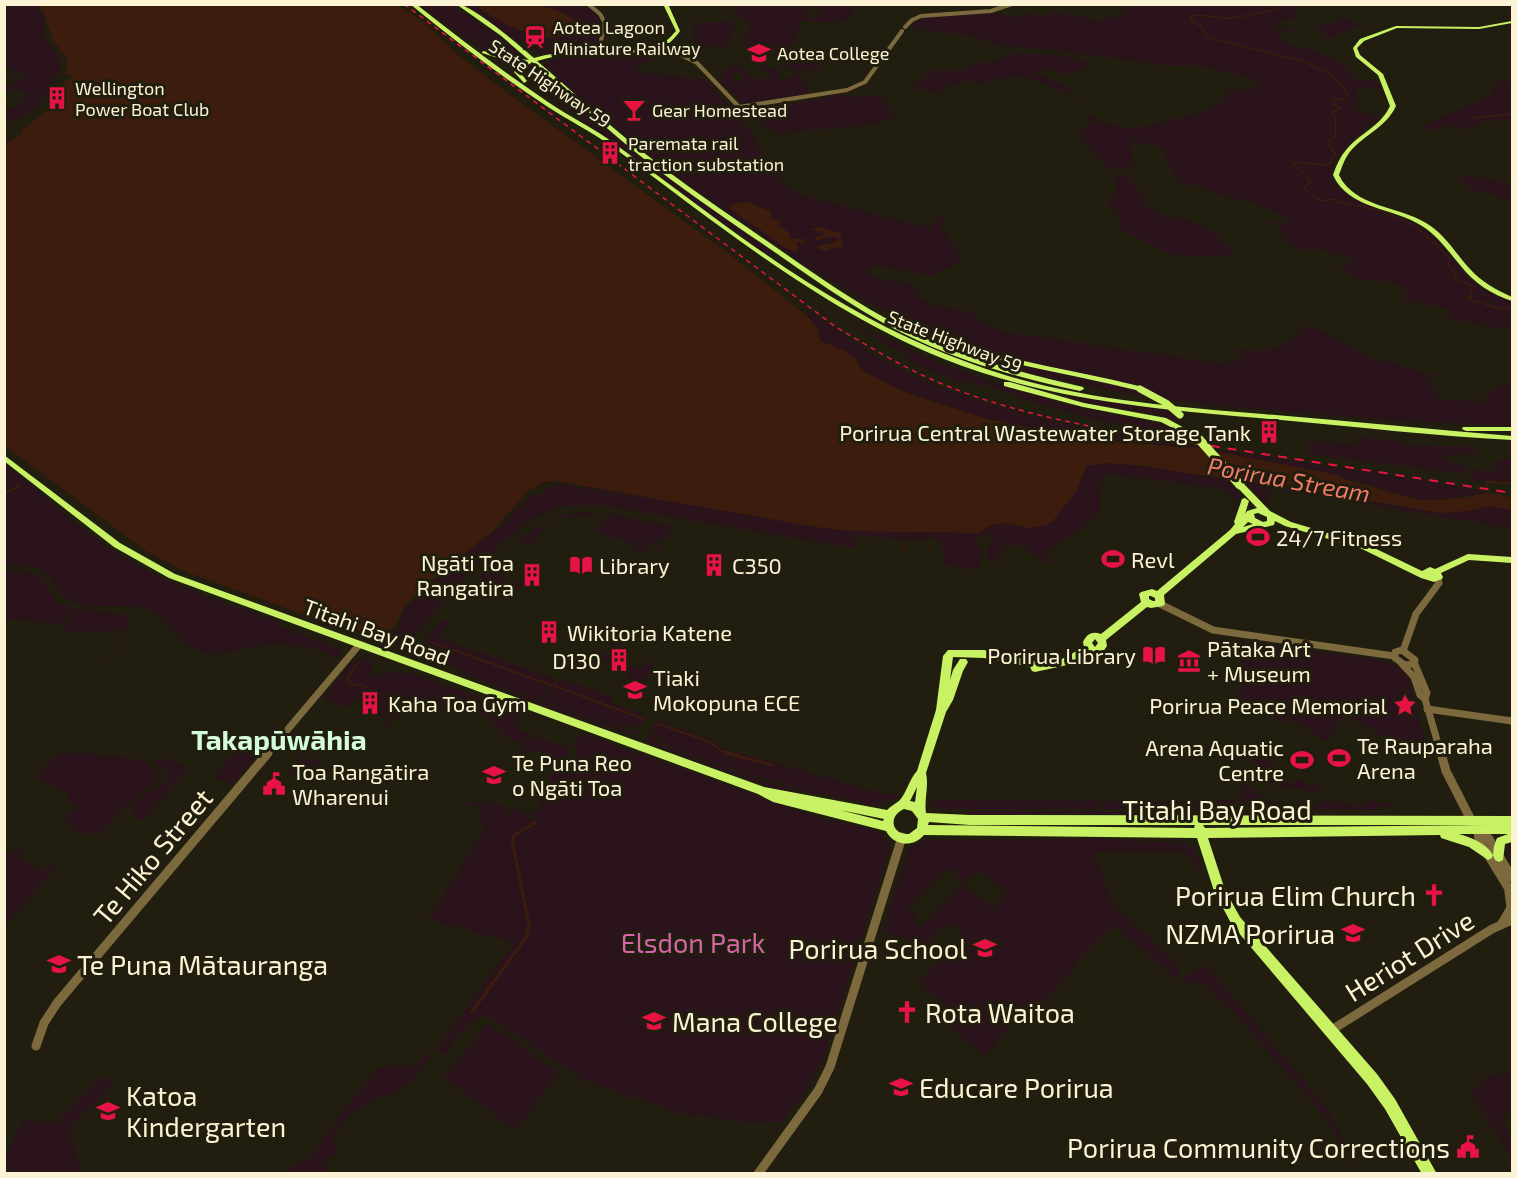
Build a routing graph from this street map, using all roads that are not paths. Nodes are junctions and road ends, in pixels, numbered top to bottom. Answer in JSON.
{"nodes":[{"id":1,"x":412,"y":4,"type":"edge"},
{"id":2,"x":458,"y":4,"type":"edge"},
{"id":3,"x":588,"y":4,"type":"edge"},
{"id":4,"x":667,"y":4,"type":"edge"},
{"id":5,"x":1012,"y":4,"type":"edge"},
{"id":6,"x":1512,"y":22,"type":"edge"},
{"id":7,"x":466,"y":43,"type":"junction"},
{"id":8,"x":600,"y":45,"type":"junction"},
{"id":9,"x":661,"y":46,"type":"junction"},
{"id":10,"x":518,"y":48,"type":"junction"},
{"id":11,"x":598,"y":53,"type":"junction"},
{"id":12,"x":571,"y":54,"type":"junction"},
{"id":13,"x":550,"y":57,"type":"junction"},
{"id":14,"x":532,"y":61,"type":"junction"},
{"id":15,"x":544,"y":71,"type":"junction"},
{"id":16,"x":609,"y":142,"type":"junction"},
{"id":17,"x":1512,"y":299,"type":"edge"},
{"id":18,"x":837,"y":305,"type":"junction"},
{"id":19,"x":863,"y":309,"type":"junction"},
{"id":20,"x":1512,"y":431,"type":"edge"},
{"id":21,"x":1467,"y":432,"type":"junction"},
{"id":22,"x":1197,"y":437,"type":"junction"},
{"id":23,"x":1512,"y":439,"type":"edge"},
{"id":24,"x":4,"y":457,"type":"edge"},
{"id":25,"x":1240,"y":484,"type":"junction"},
{"id":26,"x":1245,"y":501,"type":"junction"},
{"id":27,"x":1268,"y":513,"type":"junction"},
{"id":28,"x":1249,"y":514,"type":"junction"},
{"id":29,"x":1288,"y":524,"type":"junction"},
{"id":30,"x":1265,"y":525,"type":"junction"},
{"id":31,"x":1233,"y":532,"type":"junction"},
{"id":32,"x":1512,"y":560,"type":"edge"},
{"id":33,"x":1432,"y":575,"type":"junction"},
{"id":34,"x":1159,"y":599,"type":"junction"},
{"id":35,"x":359,"y":645,"type":"junction"},
{"id":36,"x":1403,"y":651,"type":"junction"},
{"id":37,"x":1394,"y":656,"type":"junction"},
{"id":38,"x":962,"y":659,"type":"junction"},
{"id":39,"x":1414,"y":663,"type":"junction"},
{"id":40,"x":1402,"y":664,"type":"junction"},
{"id":41,"x":1425,"y":699,"type":"junction"},
{"id":42,"x":1427,"y":709,"type":"junction"},
{"id":43,"x":941,"y":711,"type":"junction"},
{"id":44,"x":1512,"y":721,"type":"edge"},
{"id":45,"x":921,"y":773,"type":"junction"},
{"id":46,"x":762,"y":791,"type":"junction"},
{"id":47,"x":901,"y":806,"type":"junction"},
{"id":48,"x":888,"y":815,"type":"junction"},
{"id":49,"x":922,"y":815,"type":"junction"},
{"id":50,"x":1197,"y":820,"type":"junction"},
{"id":51,"x":1471,"y":820,"type":"junction"},
{"id":52,"x":1512,"y":820,"type":"edge"},
{"id":53,"x":889,"y":827,"type":"junction"},
{"id":54,"x":922,"y":830,"type":"junction"},
{"id":55,"x":1512,"y":830,"type":"edge"},
{"id":56,"x":1478,"y":831,"type":"junction"},
{"id":57,"x":1428,"y":832,"type":"junction"},
{"id":58,"x":1201,"y":833,"type":"junction"},
{"id":59,"x":902,"y":837,"type":"junction"},
{"id":60,"x":1512,"y":837,"type":"edge"},
{"id":61,"x":1494,"y":856,"type":"junction"},
{"id":62,"x":1512,"y":878,"type":"edge"},
{"id":63,"x":1510,"y":891,"type":"edge"},
{"id":64,"x":1512,"y":920,"type":"edge"},
{"id":65,"x":1501,"y":925,"type":"junction"},
{"id":66,"x":1330,"y":1030,"type":"junction"},
{"id":67,"x":36,"y":1046,"type":"dead end"},
{"id":68,"x":758,"y":1173,"type":"edge"},
{"id":69,"x":1430,"y":1173,"type":"edge"}],
"edges":[{"from":1,"to":7,"type":"main road","name":"State Highway 59"},
{"from":2,"to":10,"type":"main road","name":"State Highway 59"},
{"from":3,"to":8,"type":"street"},
{"from":4,"to":9,"type":"main road"},
{"from":5,"to":9,"type":"street"},
{"from":6,"to":17,"type":"main road"},
{"from":7,"to":14,"type":"main road"},
{"from":7,"to":16,"type":"main road","name":"State Highway 59"},
{"from":8,"to":11,"type":"street"},
{"from":8,"to":12,"type":"street"},
{"from":9,"to":11,"type":"main road"},
{"from":10,"to":13,"type":"main road"},
{"from":10,"to":14,"type":"main road","name":"State Highway 59"},
{"from":11,"to":12,"type":"main road"},
{"from":11,"to":13,"type":"main road"},
{"from":12,"to":13,"type":"main road"},
{"from":13,"to":14,"type":"main road"},
{"from":13,"to":15,"type":"main road"},
{"from":14,"to":15,"type":"main road","name":"State Highway 59"},
{"from":14,"to":16,"type":"main road"},
{"from":15,"to":19,"type":"main road","name":"State Highway 59"},
{"from":16,"to":18,"type":"main road","name":"State Highway 59"},
{"from":18,"to":21,"type":"main road","name":"State Highway 59"},
{"from":18,"to":22,"type":"main road"},
{"from":19,"to":21,"type":"main road","name":"State Highway 59"},
{"from":19,"to":22,"type":"main road","bridge":true},
{"from":20,"to":21,"type":"main road","name":"State Highway 59"},
{"from":21,"to":23,"type":"main road"},
{"from":22,"to":25,"type":"main road","bridge":true},
{"from":24,"to":35,"type":"main road","name":"Titahi Bay Road"},
{"from":25,"to":26,"type":"main road"},
{"from":25,"to":27,"type":"main road"},
{"from":26,"to":28,"type":"main road"},
{"from":26,"to":31,"type":"main road"},
{"from":27,"to":28,"type":"main road"},
{"from":27,"to":29,"type":"main road"},
{"from":27,"to":30,"type":"main road"},
{"from":28,"to":30,"type":"main road"},
{"from":28,"to":31,"type":"main road"},
{"from":29,"to":30,"type":"main road"},
{"from":29,"to":33,"type":"main road"},
{"from":30,"to":31,"type":"main road"},
{"from":31,"to":34,"type":"main road"},
{"from":32,"to":33,"type":"main road"},
{"from":33,"to":36,"type":"street"},
{"from":34,"to":37,"type":"street"},
{"from":34,"to":38,"type":"main road"},
{"from":35,"to":46,"type":"main road","name":"Titahi Bay Road"},
{"from":35,"to":67,"type":"street","name":"Te Hiko Street"},
{"from":36,"to":37,"type":"street"},
{"from":36,"to":39,"type":"street"},
{"from":37,"to":40,"type":"street"},
{"from":38,"to":43,"type":"main road"},
{"from":38,"to":43,"type":"main road"},
{"from":39,"to":40,"type":"street"},
{"from":39,"to":41,"type":"street"},
{"from":40,"to":41,"type":"street"},
{"from":41,"to":42,"type":"street"},
{"from":42,"to":44,"type":"street"},
{"from":42,"to":51,"type":"street"},
{"from":43,"to":45,"type":"main road"},
{"from":45,"to":47,"type":"main road"},
{"from":45,"to":49,"type":"main road"},
{"from":46,"to":48,"type":"main road","name":"Titahi Bay Road"},
{"from":46,"to":53,"type":"main road","name":"Titahi Bay Road"},
{"from":47,"to":48,"type":"main road"},
{"from":47,"to":49,"type":"main road"},
{"from":48,"to":53,"type":"main road"},
{"from":49,"to":50,"type":"main road","name":"Titahi Bay Road"},
{"from":49,"to":54,"type":"main road"},
{"from":50,"to":51,"type":"main road","name":"Titahi Bay Road"},
{"from":50,"to":58,"type":"main road"},
{"from":51,"to":52,"type":"main road","name":"Titahi Bay Road"},
{"from":51,"to":56,"type":"street"},
{"from":53,"to":59,"type":"main road"},
{"from":54,"to":58,"type":"main road","name":"Titahi Bay Road"},
{"from":54,"to":59,"type":"main road"},
{"from":55,"to":56,"type":"main road","name":"Titahi Bay Road"},
{"from":56,"to":57,"type":"main road","name":"Titahi Bay Road"},
{"from":56,"to":61,"type":"street"},
{"from":57,"to":58,"type":"main road","name":"Titahi Bay Road"},
{"from":57,"to":61,"type":"main road"},
{"from":58,"to":66,"type":"main road"},
{"from":59,"to":68,"type":"street"},
{"from":60,"to":61,"type":"main road"},
{"from":61,"to":62,"type":"street"},
{"from":61,"to":63,"type":"street"},
{"from":63,"to":65,"type":"street"},
{"from":64,"to":65,"type":"street","name":"Heriot Drive"},
{"from":65,"to":66,"type":"street","name":"Heriot Drive"},
{"from":66,"to":69,"type":"main road"}]}
